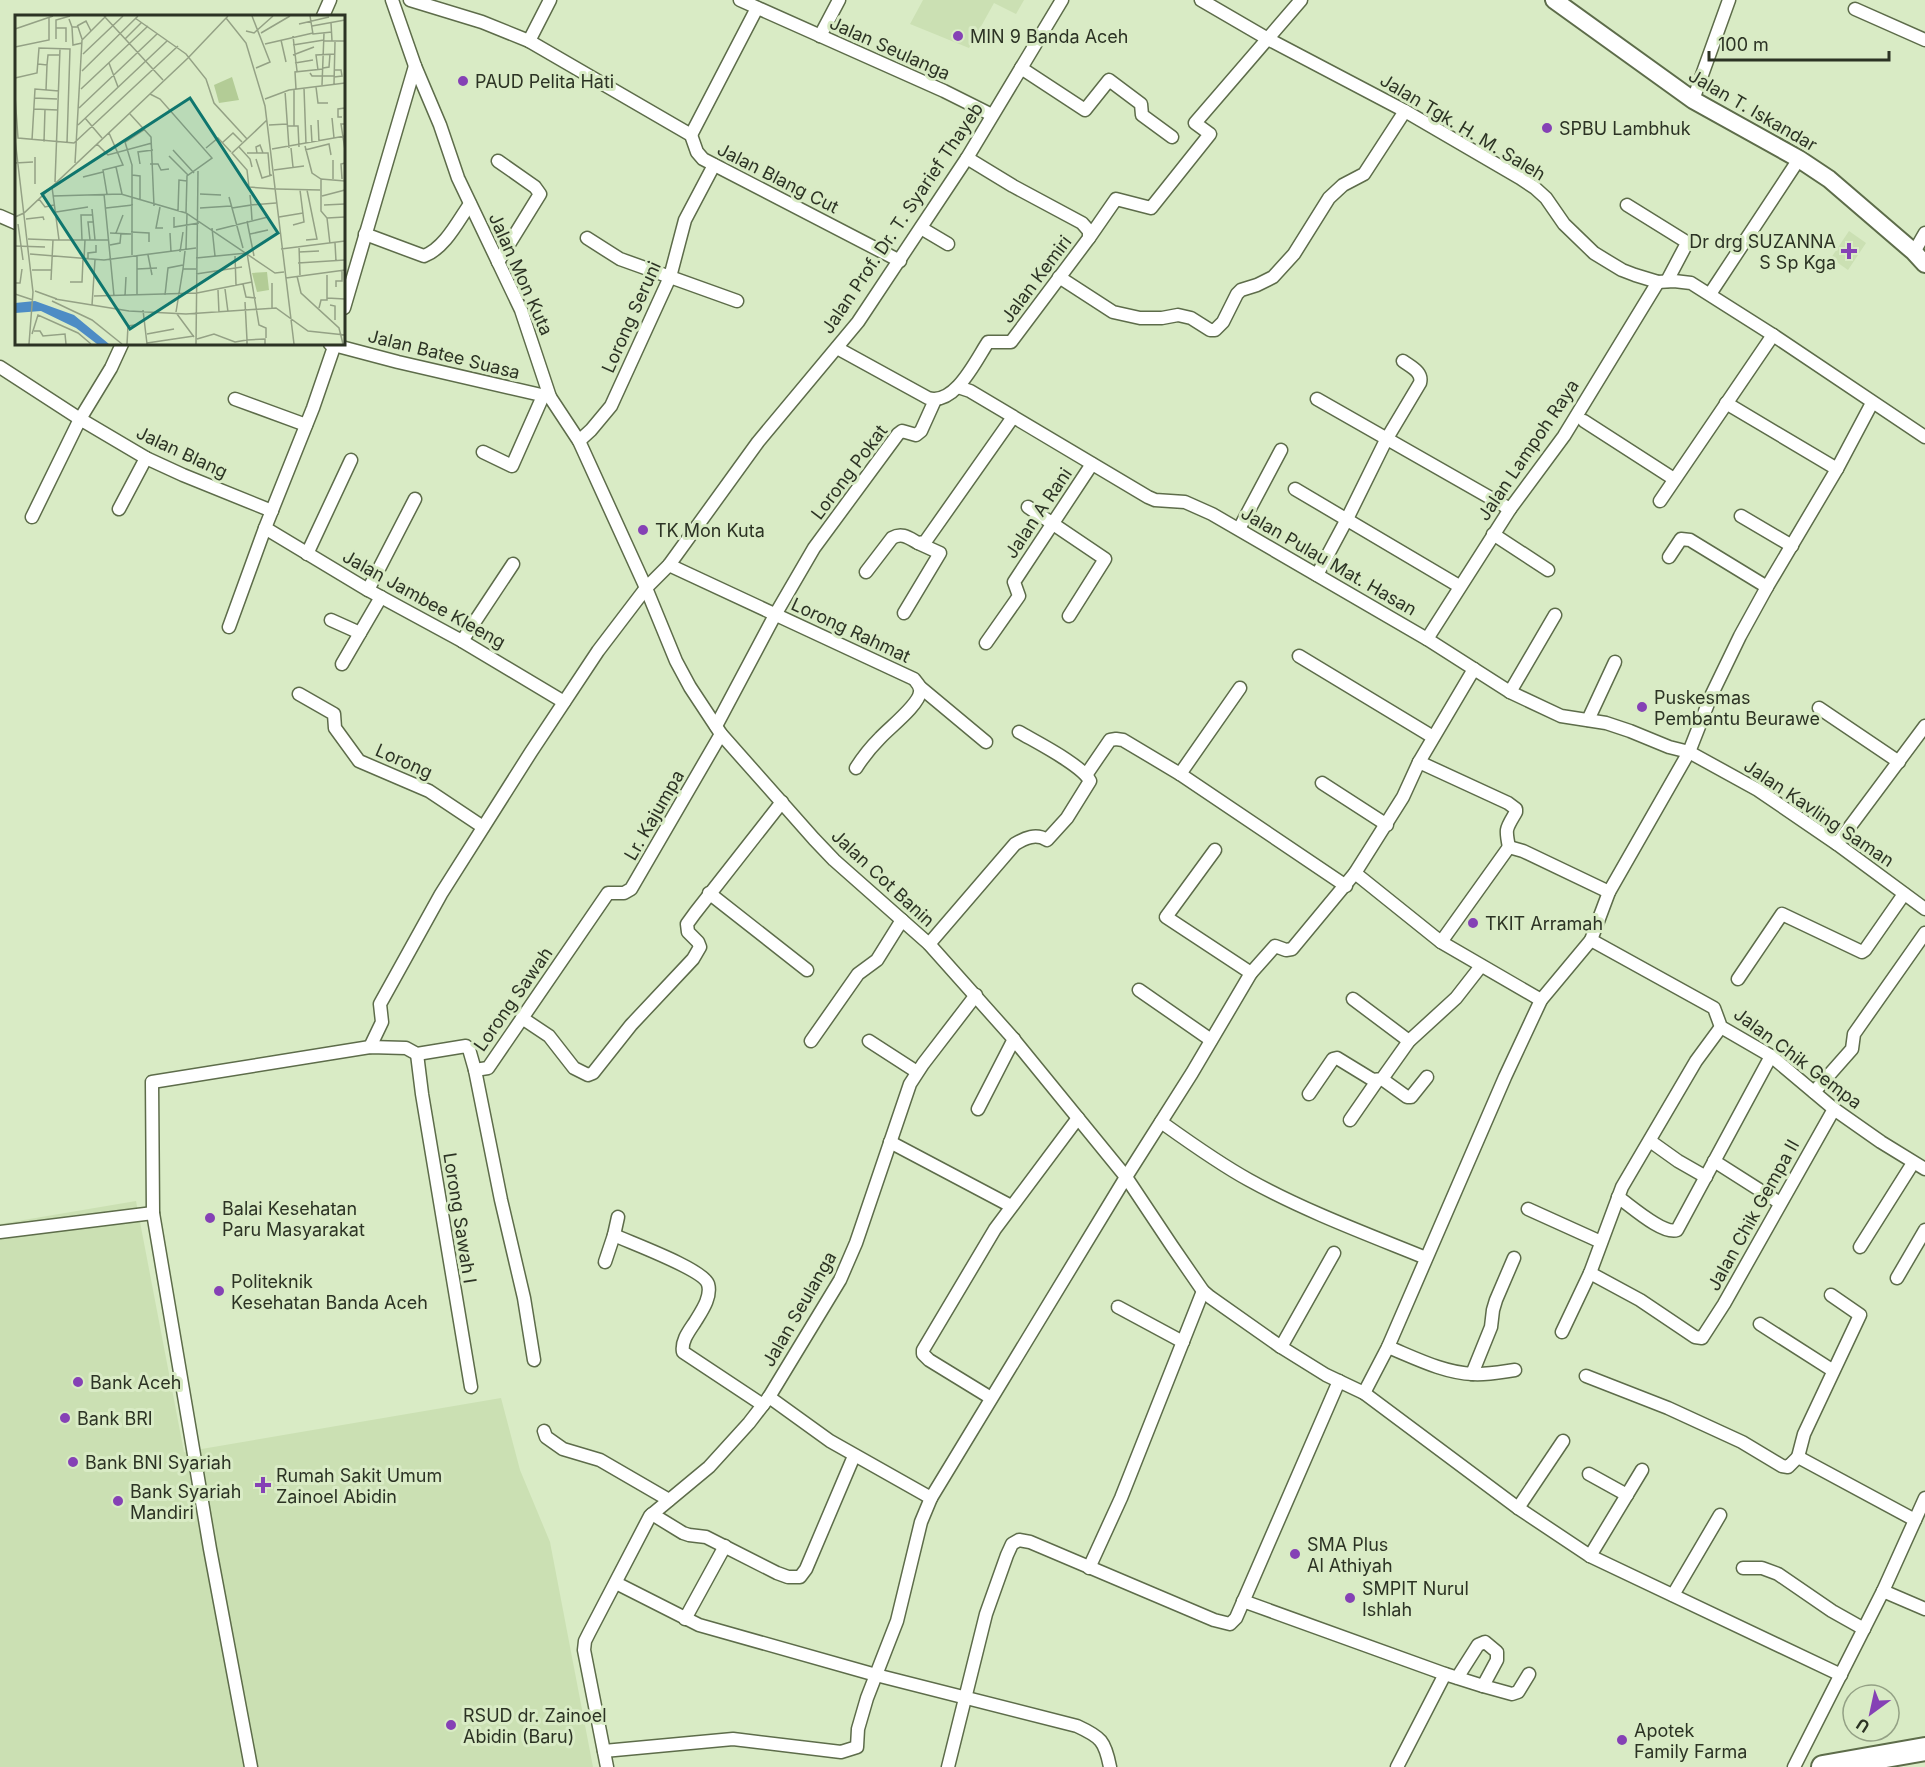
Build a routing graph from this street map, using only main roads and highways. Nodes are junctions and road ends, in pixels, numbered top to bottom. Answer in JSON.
{"nodes":[{"id":1,"x":1925,"y":1749,"type":"edge"},
{"id":2,"x":1823,"y":1767,"type":"edge"}],
"edges":[{"from":1,"to":2,"type":"highway"}]}
